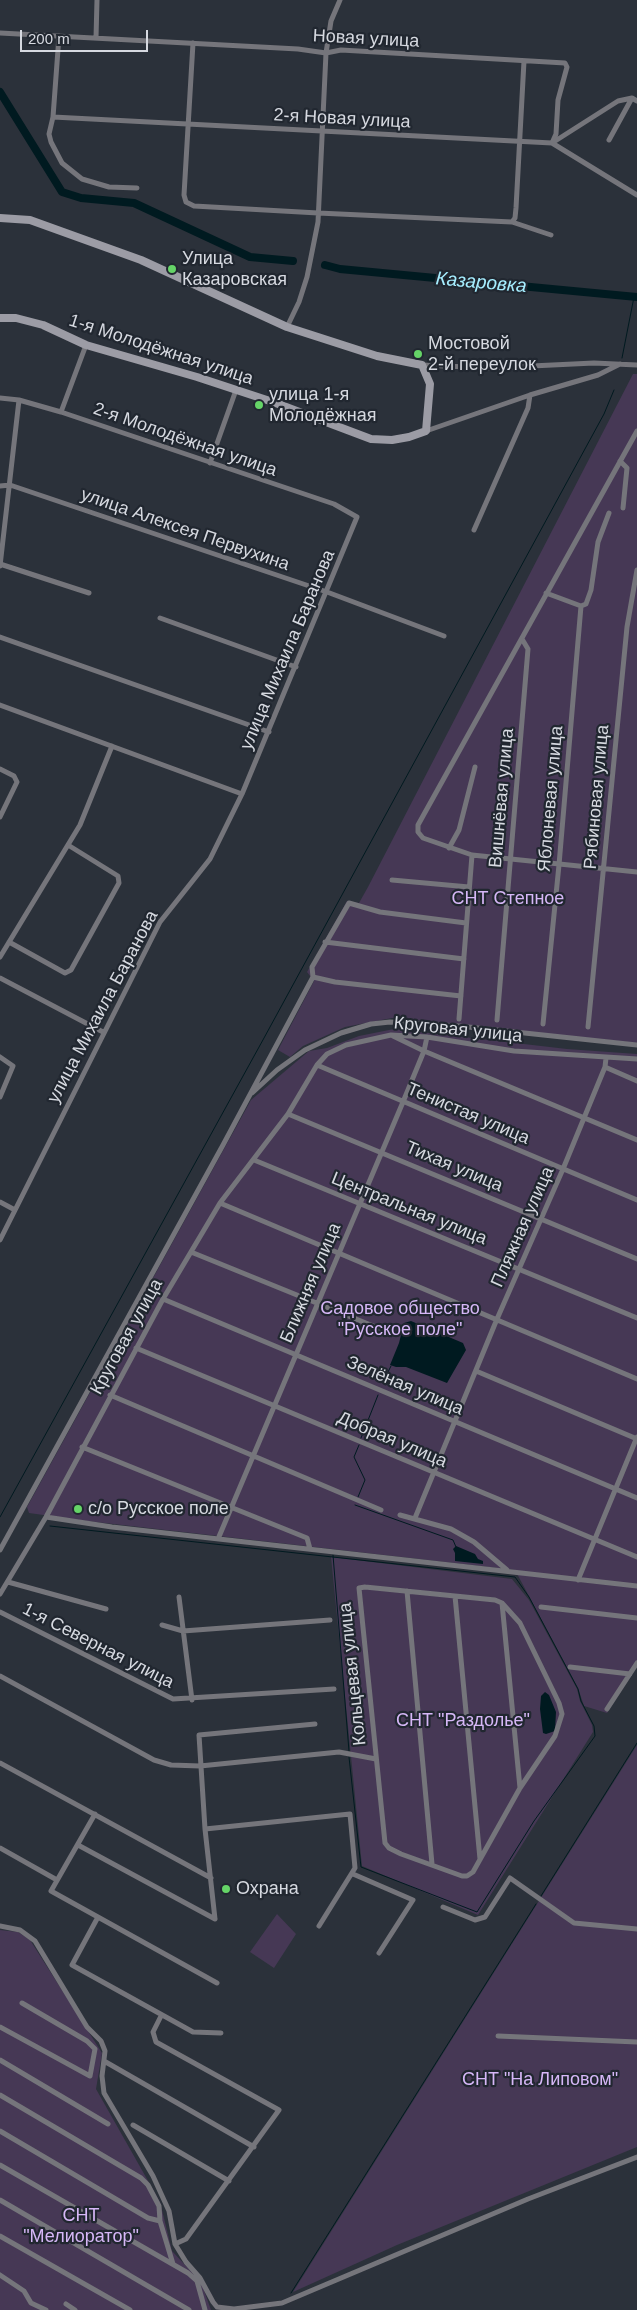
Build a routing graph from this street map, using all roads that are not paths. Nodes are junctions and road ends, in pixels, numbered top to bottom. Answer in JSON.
{"nodes":[{"id":1,"x":97,"y":0,"type":"edge"},
{"id":2,"x":340,"y":0,"type":"edge"},
{"id":3,"x":0,"y":33,"type":"edge"},
{"id":4,"x":59,"y":36,"type":"junction"},
{"id":5,"x":96,"y":38,"type":"junction"},
{"id":6,"x":193,"y":43,"type":"junction"},
{"id":7,"x":326,"y":52,"type":"junction"},
{"id":8,"x":524,"y":61,"type":"junction"},
{"id":9,"x":634,"y":100,"type":"edge"},
{"id":10,"x":54,"y":117,"type":"junction"},
{"id":11,"x":189,"y":125,"type":"junction"},
{"id":12,"x":322,"y":132,"type":"junction"},
{"id":13,"x":608,"y":140,"type":"dead end"},
{"id":14,"x":520,"y":143,"type":"junction"},
{"id":15,"x":552,"y":143,"type":"junction"},
{"id":16,"x":137,"y":188,"type":"dead end"},
{"id":17,"x":637,"y":195,"type":"edge"},
{"id":18,"x":318,"y":213,"type":"junction"},
{"id":19,"x":0,"y":218,"type":"edge"},
{"id":20,"x":511,"y":222,"type":"junction"},
{"id":21,"x":551,"y":235,"type":"dead end"},
{"id":22,"x":0,"y":318,"type":"edge"},
{"id":23,"x":287,"y":327,"type":"junction"},
{"id":24,"x":86,"y":345,"type":"junction"},
{"id":25,"x":622,"y":363,"type":"junction"},
{"id":26,"x":422,"y":364,"type":"junction"},
{"id":27,"x":637,"y":365,"type":"edge"},
{"id":28,"x":236,"y":390,"type":"junction"},
{"id":29,"x":530,"y":395,"type":"junction"},
{"id":30,"x":0,"y":398,"type":"edge"},
{"id":31,"x":19,"y":400,"type":"junction"},
{"id":32,"x":61,"y":412,"type":"junction"},
{"id":33,"x":426,"y":431,"type":"junction"},
{"id":34,"x":637,"y":431,"type":"edge"},
{"id":35,"x":620,"y":461,"type":"junction"},
{"id":36,"x":210,"y":463,"type":"junction"},
{"id":37,"x":10,"y":485,"type":"junction"},
{"id":38,"x":0,"y":486,"type":"edge"},
{"id":39,"x":623,"y":508,"type":"dead end"},
{"id":40,"x":609,"y":513,"type":"dead end"},
{"id":41,"x":357,"y":517,"type":"joint"},
{"id":42,"x":474,"y":530,"type":"dead end"},
{"id":43,"x":0,"y":565,"type":"edge"},
{"id":44,"x":637,"y":570,"type":"edge"},
{"id":45,"x":327,"y":592,"type":"junction"},
{"id":46,"x":89,"y":593,"type":"dead end"},
{"id":47,"x":546,"y":593,"type":"junction"},
{"id":48,"x":581,"y":606,"type":"junction"},
{"id":49,"x":160,"y":618,"type":"dead end"},
{"id":50,"x":444,"y":636,"type":"dead end"},
{"id":51,"x":0,"y":637,"type":"edge"},
{"id":52,"x":522,"y":639,"type":"junction"},
{"id":53,"x":296,"y":667,"type":"junction"},
{"id":54,"x":0,"y":705,"type":"edge"},
{"id":55,"x":269,"y":732,"type":"junction"},
{"id":56,"x":112,"y":746,"type":"junction"},
{"id":57,"x":474,"y":767,"type":"dead end"},
{"id":58,"x":0,"y":769,"type":"edge"},
{"id":59,"x":242,"y":794,"type":"junction"},
{"id":60,"x":0,"y":817,"type":"edge"},
{"id":61,"x":68,"y":845,"type":"junction"},
{"id":62,"x":449,"y":848,"type":"junction"},
{"id":63,"x":472,"y":855,"type":"junction"},
{"id":64,"x":511,"y":860,"type":"junction"},
{"id":65,"x":559,"y":865,"type":"junction"},
{"id":66,"x":604,"y":870,"type":"junction"},
{"id":67,"x":637,"y":872,"type":"edge"},
{"id":68,"x":392,"y":880,"type":"dead end"},
{"id":69,"x":469,"y":887,"type":"junction"},
{"id":70,"x":466,"y":924,"type":"junction"},
{"id":71,"x":9,"y":942,"type":"junction"},
{"id":72,"x":325,"y":942,"type":"junction"},
{"id":73,"x":0,"y":958,"type":"edge"},
{"id":74,"x":464,"y":959,"type":"junction"},
{"id":75,"x":313,"y":977,"type":"junction"},
{"id":76,"x":0,"y":978,"type":"edge"},
{"id":77,"x":461,"y":996,"type":"junction"},
{"id":78,"x":459,"y":1019,"type":"dead end"},
{"id":79,"x":497,"y":1020,"type":"dead end"},
{"id":80,"x":543,"y":1024,"type":"dead end"},
{"id":81,"x":588,"y":1027,"type":"dead end"},
{"id":82,"x":103,"y":1032,"type":"junction"},
{"id":83,"x":391,"y":1035,"type":"junction"},
{"id":84,"x":427,"y":1037,"type":"junction"},
{"id":85,"x":637,"y":1045,"type":"edge"},
{"id":86,"x":424,"y":1051,"type":"junction"},
{"id":87,"x":0,"y":1057,"type":"edge"},
{"id":88,"x":606,"y":1058,"type":"junction"},
{"id":89,"x":637,"y":1059,"type":"edge"},
{"id":90,"x":317,"y":1065,"type":"junction"},
{"id":91,"x":605,"y":1067,"type":"junction"},
{"id":92,"x":637,"y":1081,"type":"edge"},
{"id":93,"x":250,"y":1095,"type":"junction"},
{"id":94,"x":0,"y":1097,"type":"edge"},
{"id":95,"x":403,"y":1102,"type":"junction"},
{"id":96,"x":288,"y":1114,"type":"junction"},
{"id":97,"x":583,"y":1117,"type":"junction"},
{"id":98,"x":637,"y":1140,"type":"edge"},
{"id":99,"x":381,"y":1152,"type":"junction"},
{"id":100,"x":254,"y":1160,"type":"junction"},
{"id":101,"x":563,"y":1169,"type":"junction"},
{"id":102,"x":637,"y":1200,"type":"edge"},
{"id":103,"x":0,"y":1202,"type":"edge"},
{"id":104,"x":220,"y":1203,"type":"junction"},
{"id":105,"x":360,"y":1203,"type":"junction"},
{"id":106,"x":15,"y":1210,"type":"junction"},
{"id":107,"x":541,"y":1219,"type":"junction"},
{"id":108,"x":0,"y":1240,"type":"edge"},
{"id":109,"x":191,"y":1252,"type":"junction"},
{"id":110,"x":340,"y":1252,"type":"junction"},
{"id":111,"x":637,"y":1259,"type":"edge"},
{"id":112,"x":519,"y":1269,"type":"junction"},
{"id":113,"x":163,"y":1299,"type":"junction"},
{"id":114,"x":318,"y":1305,"type":"junction"},
{"id":115,"x":637,"y":1318,"type":"edge"},
{"id":116,"x":497,"y":1319,"type":"junction"},
{"id":117,"x":388,"y":1332,"type":"dead end"},
{"id":118,"x":136,"y":1348,"type":"junction"},
{"id":119,"x":296,"y":1355,"type":"junction"},
{"id":120,"x":476,"y":1371,"type":"junction"},
{"id":121,"x":637,"y":1379,"type":"edge"},
{"id":122,"x":110,"y":1395,"type":"junction"},
{"id":123,"x":274,"y":1404,"type":"junction"},
{"id":124,"x":455,"y":1422,"type":"junction"},
{"id":125,"x":637,"y":1438,"type":"edge"},
{"id":126,"x":82,"y":1447,"type":"junction"},
{"id":127,"x":254,"y":1457,"type":"junction"},
{"id":128,"x":434,"y":1473,"type":"junction"},
{"id":129,"x":616,"y":1489,"type":"junction"},
{"id":130,"x":637,"y":1498,"type":"edge"},
{"id":131,"x":232,"y":1507,"type":"junction"},
{"id":132,"x":381,"y":1510,"type":"dead end"},
{"id":133,"x":400,"y":1514,"type":"dead end"},
{"id":134,"x":46,"y":1517,"type":"junction"},
{"id":135,"x":415,"y":1518,"type":"junction"},
{"id":136,"x":218,"y":1539,"type":"junction"},
{"id":137,"x":594,"y":1540,"type":"junction"},
{"id":138,"x":310,"y":1549,"type":"junction"},
{"id":139,"x":0,"y":1550,"type":"edge"},
{"id":140,"x":637,"y":1557,"type":"edge"},
{"id":141,"x":507,"y":1570,"type":"junction"},
{"id":142,"x":578,"y":1580,"type":"junction"},
{"id":143,"x":8,"y":1582,"type":"junction"},
{"id":144,"x":637,"y":1586,"type":"edge"},
{"id":145,"x":407,"y":1591,"type":"junction"},
{"id":146,"x":0,"y":1594,"type":"edge"},
{"id":147,"x":455,"y":1596,"type":"junction"},
{"id":148,"x":179,"y":1597,"type":"dead end"},
{"id":149,"x":502,"y":1603,"type":"junction"},
{"id":150,"x":541,"y":1607,"type":"dead end"},
{"id":151,"x":106,"y":1609,"type":"dead end"},
{"id":152,"x":0,"y":1612,"type":"edge"},
{"id":153,"x":637,"y":1618,"type":"edge"},
{"id":154,"x":330,"y":1620,"type":"dead end"},
{"id":155,"x":162,"y":1625,"type":"dead end"},
{"id":156,"x":183,"y":1631,"type":"junction"},
{"id":157,"x":637,"y":1663,"type":"edge"},
{"id":158,"x":570,"y":1666,"type":"dead end"},
{"id":159,"x":630,"y":1674,"type":"junction"},
{"id":160,"x":0,"y":1676,"type":"edge"},
{"id":161,"x":334,"y":1689,"type":"dead end"},
{"id":162,"x":192,"y":1700,"type":"junction"},
{"id":163,"x":607,"y":1709,"type":"dead end"},
{"id":164,"x":315,"y":1724,"type":"dead end"},
{"id":165,"x":376,"y":1759,"type":"junction"},
{"id":166,"x":0,"y":1763,"type":"edge"},
{"id":167,"x":200,"y":1766,"type":"junction"},
{"id":168,"x":520,"y":1788,"type":"junction"},
{"id":169,"x":95,"y":1814,"type":"junction"},
{"id":170,"x":205,"y":1829,"type":"junction"},
{"id":171,"x":78,"y":1846,"type":"junction"},
{"id":172,"x":0,"y":1848,"type":"edge"},
{"id":173,"x":480,"y":1860,"type":"junction"},
{"id":174,"x":432,"y":1864,"type":"junction"},
{"id":175,"x":353,"y":1874,"type":"junction"},
{"id":176,"x":211,"y":1878,"type":"junction"},
{"id":177,"x":58,"y":1880,"type":"junction"},
{"id":178,"x":443,"y":1907,"type":"dead end"},
{"id":179,"x":98,"y":1917,"type":"junction"},
{"id":180,"x":0,"y":1926,"type":"edge"},
{"id":181,"x":318,"y":1926,"type":"dead end"},
{"id":182,"x":637,"y":1929,"type":"edge"},
{"id":183,"x":380,"y":1953,"type":"dead end"},
{"id":184,"x":216,"y":1983,"type":"dead end"},
{"id":185,"x":22,"y":2003,"type":"dead end"},
{"id":186,"x":161,"y":2016,"type":"junction"},
{"id":187,"x":0,"y":2027,"type":"edge"},
{"id":188,"x":221,"y":2033,"type":"dead end"},
{"id":189,"x":498,"y":2036,"type":"dead end"},
{"id":190,"x":637,"y":2042,"type":"edge"},
{"id":191,"x":0,"y":2060,"type":"edge"},
{"id":192,"x":104,"y":2060,"type":"junction"},
{"id":193,"x":0,"y":2095,"type":"edge"},
{"id":194,"x":108,"y":2124,"type":"dead end"},
{"id":195,"x":133,"y":2125,"type":"dead end"},
{"id":196,"x":0,"y":2131,"type":"edge"},
{"id":197,"x":254,"y":2147,"type":"junction"},
{"id":198,"x":637,"y":2156,"type":"edge"},
{"id":199,"x":0,"y":2165,"type":"edge"},
{"id":200,"x":229,"y":2180,"type":"junction"},
{"id":201,"x":0,"y":2200,"type":"edge"},
{"id":202,"x":160,"y":2221,"type":"junction"},
{"id":203,"x":0,"y":2236,"type":"edge"},
{"id":204,"x":175,"y":2244,"type":"junction"},
{"id":205,"x":173,"y":2264,"type":"junction"},
{"id":206,"x":0,"y":2275,"type":"edge"},
{"id":207,"x":212,"y":2302,"type":"junction"},
{"id":208,"x":32,"y":2303,"type":"junction"},
{"id":209,"x":66,"y":2304,"type":"dead end"},
{"id":210,"x":30,"y":2310,"type":"edge"},
{"id":211,"x":46,"y":2310,"type":"edge"},
{"id":212,"x":75,"y":2310,"type":"edge"},
{"id":213,"x":130,"y":2310,"type":"edge"},
{"id":214,"x":189,"y":2310,"type":"edge"},
{"id":215,"x":206,"y":2310,"type":"edge"}],
"edges":[{"from":1,"to":5,"type":"street"},
{"from":2,"to":7,"type":"street"},
{"from":3,"to":4,"type":"street","name":"Новая улица"},
{"from":4,"to":5,"type":"street","name":"Новая улица"},
{"from":4,"to":10,"type":"street"},
{"from":5,"to":6,"type":"street","name":"Новая улица"},
{"from":6,"to":7,"type":"street","name":"Новая улица"},
{"from":6,"to":11,"type":"street"},
{"from":7,"to":8,"type":"street","name":"Новая улица"},
{"from":7,"to":12,"type":"street"},
{"from":8,"to":14,"type":"street"},
{"from":8,"to":15,"type":"street","name":"Новая улица"},
{"from":9,"to":13,"type":"street"},
{"from":9,"to":15,"type":"street"},
{"from":10,"to":11,"type":"street","name":"2-я Новая улица"},
{"from":10,"to":16,"type":"street"},
{"from":11,"to":12,"type":"street","name":"2-я Новая улица"},
{"from":11,"to":18,"type":"street"},
{"from":12,"to":14,"type":"street","name":"2-я Новая улица"},
{"from":12,"to":18,"type":"street"},
{"from":14,"to":15,"type":"street","name":"2-я Новая улица"},
{"from":14,"to":20,"type":"street"},
{"from":15,"to":17,"type":"street"},
{"from":18,"to":20,"type":"street"},
{"from":18,"to":23,"type":"street"},
{"from":19,"to":23,"type":"street"},
{"from":20,"to":21,"type":"street"},
{"from":22,"to":24,"type":"street","name":"1-я Молодёжная улица"},
{"from":23,"to":26,"type":"street"},
{"from":24,"to":28,"type":"street","name":"1-я Молодёжная улица"},
{"from":24,"to":32,"type":"street"},
{"from":25,"to":26,"type":"street"},
{"from":25,"to":27,"type":"street"},
{"from":25,"to":29,"type":"street"},
{"from":26,"to":33,"type":"street"},
{"from":28,"to":33,"type":"street","name":"1-я Молодёжная улица"},
{"from":28,"to":36,"type":"street"},
{"from":29,"to":33,"type":"street"},
{"from":29,"to":42,"type":"street"},
{"from":30,"to":31,"type":"street","name":"2-я Молодёжная улица"},
{"from":31,"to":32,"type":"street","name":"2-я Молодёжная улица"},
{"from":31,"to":37,"type":"street"},
{"from":32,"to":36,"type":"street","name":"2-я Молодёжная улица"},
{"from":34,"to":35,"type":"street"},
{"from":35,"to":39,"type":"street"},
{"from":35,"to":47,"type":"street"},
{"from":36,"to":41,"type":"street","name":"2-я Молодёжная улица"},
{"from":37,"to":38,"type":"street","name":"улица Алексея Первухина"},
{"from":37,"to":43,"type":"street"},
{"from":37,"to":45,"type":"street","name":"улица Алексея Первухина"},
{"from":40,"to":48,"type":"street","name":"Яблоневая улица"},
{"from":41,"to":45,"type":"street","name":"улица Михаила Баранова"},
{"from":43,"to":46,"type":"street"},
{"from":44,"to":66,"type":"street","name":"Рябиновая улица"},
{"from":45,"to":50,"type":"street","name":"улица Алексея Первухина"},
{"from":45,"to":53,"type":"street","name":"улица Михаила Баранова"},
{"from":47,"to":48,"type":"street"},
{"from":47,"to":52,"type":"street"},
{"from":48,"to":65,"type":"street","name":"Яблоневая улица"},
{"from":49,"to":53,"type":"street"},
{"from":51,"to":55,"type":"street"},
{"from":52,"to":62,"type":"street"},
{"from":52,"to":64,"type":"street","name":"Вишнёвая улица"},
{"from":53,"to":55,"type":"street","name":"улица Михаила Баранова"},
{"from":54,"to":56,"type":"street"},
{"from":55,"to":59,"type":"street","name":"улица Михаила Баранова"},
{"from":56,"to":59,"type":"street"},
{"from":56,"to":61,"type":"street"},
{"from":57,"to":62,"type":"street"},
{"from":58,"to":60,"type":"street"},
{"from":59,"to":82,"type":"street","name":"улица Михаила Баранова"},
{"from":61,"to":71,"type":"street"},
{"from":61,"to":71,"type":"street"},
{"from":62,"to":63,"type":"street"},
{"from":63,"to":64,"type":"street"},
{"from":63,"to":69,"type":"street"},
{"from":64,"to":65,"type":"street"},
{"from":64,"to":79,"type":"street","name":"Вишнёвая улица"},
{"from":65,"to":66,"type":"street"},
{"from":65,"to":80,"type":"street","name":"Яблоневая улица"},
{"from":66,"to":67,"type":"street"},
{"from":66,"to":81,"type":"street","name":"Рябиновая улица"},
{"from":68,"to":69,"type":"street"},
{"from":69,"to":70,"type":"street"},
{"from":70,"to":72,"type":"street"},
{"from":70,"to":74,"type":"street"},
{"from":71,"to":73,"type":"street"},
{"from":72,"to":74,"type":"street"},
{"from":72,"to":75,"type":"street"},
{"from":74,"to":77,"type":"street"},
{"from":75,"to":77,"type":"street"},
{"from":75,"to":93,"type":"street"},
{"from":76,"to":82,"type":"street"},
{"from":77,"to":78,"type":"street"},
{"from":82,"to":106,"type":"street","name":"улица Михаила Баранова"},
{"from":83,"to":84,"type":"street","name":"Круговая улица"},
{"from":83,"to":86,"type":"street"},
{"from":83,"to":90,"type":"street","name":"Круговая улица"},
{"from":84,"to":86,"type":"street","name":"Ближняя улица"},
{"from":84,"to":88,"type":"street","name":"Круговая улица"},
{"from":85,"to":93,"type":"street"},
{"from":86,"to":95,"type":"street","name":"Ближняя улица"},
{"from":86,"to":97,"type":"street"},
{"from":87,"to":94,"type":"street"},
{"from":88,"to":89,"type":"street","name":"Круговая улица"},
{"from":88,"to":91,"type":"street","name":"Пляжная улица"},
{"from":90,"to":95,"type":"street","name":"Тенистая улица"},
{"from":90,"to":96,"type":"street","name":"Круговая улица"},
{"from":91,"to":92,"type":"street"},
{"from":91,"to":97,"type":"street","name":"Пляжная улица"},
{"from":93,"to":139,"type":"street"},
{"from":95,"to":99,"type":"street","name":"Ближняя улица"},
{"from":95,"to":101,"type":"street","name":"Тенистая улица"},
{"from":96,"to":99,"type":"street","name":"Тихая улица"},
{"from":96,"to":100,"type":"street","name":"Круговая улица"},
{"from":97,"to":98,"type":"street"},
{"from":97,"to":101,"type":"street","name":"Пляжная улица"},
{"from":99,"to":105,"type":"street","name":"Ближняя улица"},
{"from":99,"to":107,"type":"street","name":"Тихая улица"},
{"from":100,"to":104,"type":"street","name":"Круговая улица"},
{"from":100,"to":105,"type":"street","name":"Центральная улица"},
{"from":101,"to":102,"type":"street","name":"Тенистая улица"},
{"from":101,"to":107,"type":"street","name":"Пляжная улица"},
{"from":103,"to":106,"type":"street"},
{"from":104,"to":109,"type":"street","name":"Круговая улица"},
{"from":104,"to":110,"type":"street"},
{"from":105,"to":110,"type":"street","name":"Ближняя улица"},
{"from":105,"to":112,"type":"street","name":"Центральная улица"},
{"from":106,"to":108,"type":"street","name":"улица Михаила Баранова"},
{"from":107,"to":111,"type":"street","name":"Тихая улица"},
{"from":107,"to":112,"type":"street","name":"Пляжная улица"},
{"from":109,"to":113,"type":"street","name":"Круговая улица"},
{"from":109,"to":114,"type":"street"},
{"from":110,"to":114,"type":"street","name":"Ближняя улица"},
{"from":110,"to":116,"type":"street"},
{"from":112,"to":115,"type":"street","name":"Центральная улица"},
{"from":112,"to":116,"type":"street","name":"Пляжная улица"},
{"from":113,"to":118,"type":"street","name":"Круговая улица"},
{"from":113,"to":119,"type":"street","name":"Зелёная улица"},
{"from":114,"to":117,"type":"street"},
{"from":114,"to":119,"type":"street","name":"Ближняя улица"},
{"from":116,"to":120,"type":"street","name":"Пляжная улица"},
{"from":116,"to":121,"type":"street"},
{"from":118,"to":122,"type":"street","name":"Круговая улица"},
{"from":118,"to":123,"type":"street","name":"Добрая улица"},
{"from":119,"to":123,"type":"street","name":"Ближняя улица"},
{"from":119,"to":124,"type":"street","name":"Зелёная улица"},
{"from":120,"to":124,"type":"street","name":"Пляжная улица"},
{"from":120,"to":125,"type":"street"},
{"from":122,"to":126,"type":"street","name":"Круговая улица"},
{"from":122,"to":127,"type":"street"},
{"from":123,"to":127,"type":"street","name":"Ближняя улица"},
{"from":123,"to":128,"type":"street","name":"Добрая улица"},
{"from":124,"to":128,"type":"street","name":"Пляжная улица"},
{"from":124,"to":129,"type":"street","name":"Зелёная улица"},
{"from":125,"to":129,"type":"street"},
{"from":126,"to":131,"type":"street"},
{"from":126,"to":134,"type":"street","name":"Круговая улица"},
{"from":127,"to":131,"type":"street","name":"Ближняя улица"},
{"from":127,"to":132,"type":"street"},
{"from":128,"to":135,"type":"street","name":"Пляжная улица"},
{"from":128,"to":137,"type":"street","name":"Добрая улица"},
{"from":129,"to":130,"type":"street","name":"Зелёная улица"},
{"from":129,"to":137,"type":"street"},
{"from":131,"to":136,"type":"street","name":"Ближняя улица"},
{"from":131,"to":138,"type":"street"},
{"from":133,"to":135,"type":"street"},
{"from":134,"to":136,"type":"street"},
{"from":134,"to":143,"type":"street","name":"Круговая улица"},
{"from":135,"to":141,"type":"street"},
{"from":136,"to":138,"type":"street"},
{"from":137,"to":140,"type":"street","name":"Добрая улица"},
{"from":137,"to":142,"type":"street"},
{"from":138,"to":141,"type":"street"},
{"from":141,"to":142,"type":"street"},
{"from":142,"to":144,"type":"street"},
{"from":143,"to":146,"type":"street","name":"Круговая улица"},
{"from":143,"to":151,"type":"street"},
{"from":145,"to":147,"type":"street","name":"Кольцевая улица"},
{"from":145,"to":165,"type":"street","name":"Кольцевая улица"},
{"from":145,"to":174,"type":"street"},
{"from":147,"to":149,"type":"street","name":"Кольцевая улица"},
{"from":147,"to":173,"type":"street"},
{"from":148,"to":156,"type":"street"},
{"from":149,"to":168,"type":"street"},
{"from":149,"to":168,"type":"street","name":"Кольцевая улица"},
{"from":150,"to":153,"type":"street"},
{"from":152,"to":162,"type":"street","name":"1-я Северная улица"},
{"from":154,"to":156,"type":"street"},
{"from":155,"to":156,"type":"street"},
{"from":156,"to":162,"type":"street"},
{"from":157,"to":159,"type":"street"},
{"from":158,"to":159,"type":"street"},
{"from":159,"to":163,"type":"street"},
{"from":160,"to":167,"type":"street"},
{"from":161,"to":162,"type":"street","name":"1-я Северная улица"},
{"from":164,"to":167,"type":"street"},
{"from":165,"to":167,"type":"street"},
{"from":165,"to":174,"type":"street","name":"Кольцевая улица"},
{"from":166,"to":169,"type":"street"},
{"from":167,"to":170,"type":"street"},
{"from":168,"to":173,"type":"street","name":"Кольцевая улица"},
{"from":169,"to":171,"type":"street"},
{"from":169,"to":176,"type":"street"},
{"from":170,"to":175,"type":"street"},
{"from":170,"to":176,"type":"street"},
{"from":171,"to":176,"type":"street"},
{"from":171,"to":177,"type":"street"},
{"from":172,"to":177,"type":"street"},
{"from":173,"to":174,"type":"street","name":"Кольцевая улица"},
{"from":175,"to":181,"type":"street"},
{"from":175,"to":183,"type":"street"},
{"from":177,"to":179,"type":"street"},
{"from":178,"to":182,"type":"street"},
{"from":179,"to":184,"type":"street"},
{"from":179,"to":186,"type":"street"},
{"from":180,"to":192,"type":"street"},
{"from":185,"to":187,"type":"street"},
{"from":186,"to":188,"type":"street"},
{"from":186,"to":197,"type":"street"},
{"from":189,"to":190,"type":"street"},
{"from":191,"to":194,"type":"street"},
{"from":192,"to":197,"type":"street"},
{"from":192,"to":204,"type":"street"},
{"from":193,"to":202,"type":"street"},
{"from":195,"to":200,"type":"street"},
{"from":196,"to":202,"type":"street"},
{"from":197,"to":200,"type":"street"},
{"from":198,"to":207,"type":"street"},
{"from":199,"to":205,"type":"street"},
{"from":200,"to":204,"type":"street"},
{"from":201,"to":214,"type":"street"},
{"from":202,"to":205,"type":"street"},
{"from":203,"to":213,"type":"street"},
{"from":204,"to":207,"type":"street"},
{"from":205,"to":215,"type":"street"},
{"from":206,"to":208,"type":"street"},
{"from":207,"to":215,"type":"street"},
{"from":208,"to":210,"type":"street"},
{"from":208,"to":211,"type":"street"},
{"from":209,"to":212,"type":"street"}]}
